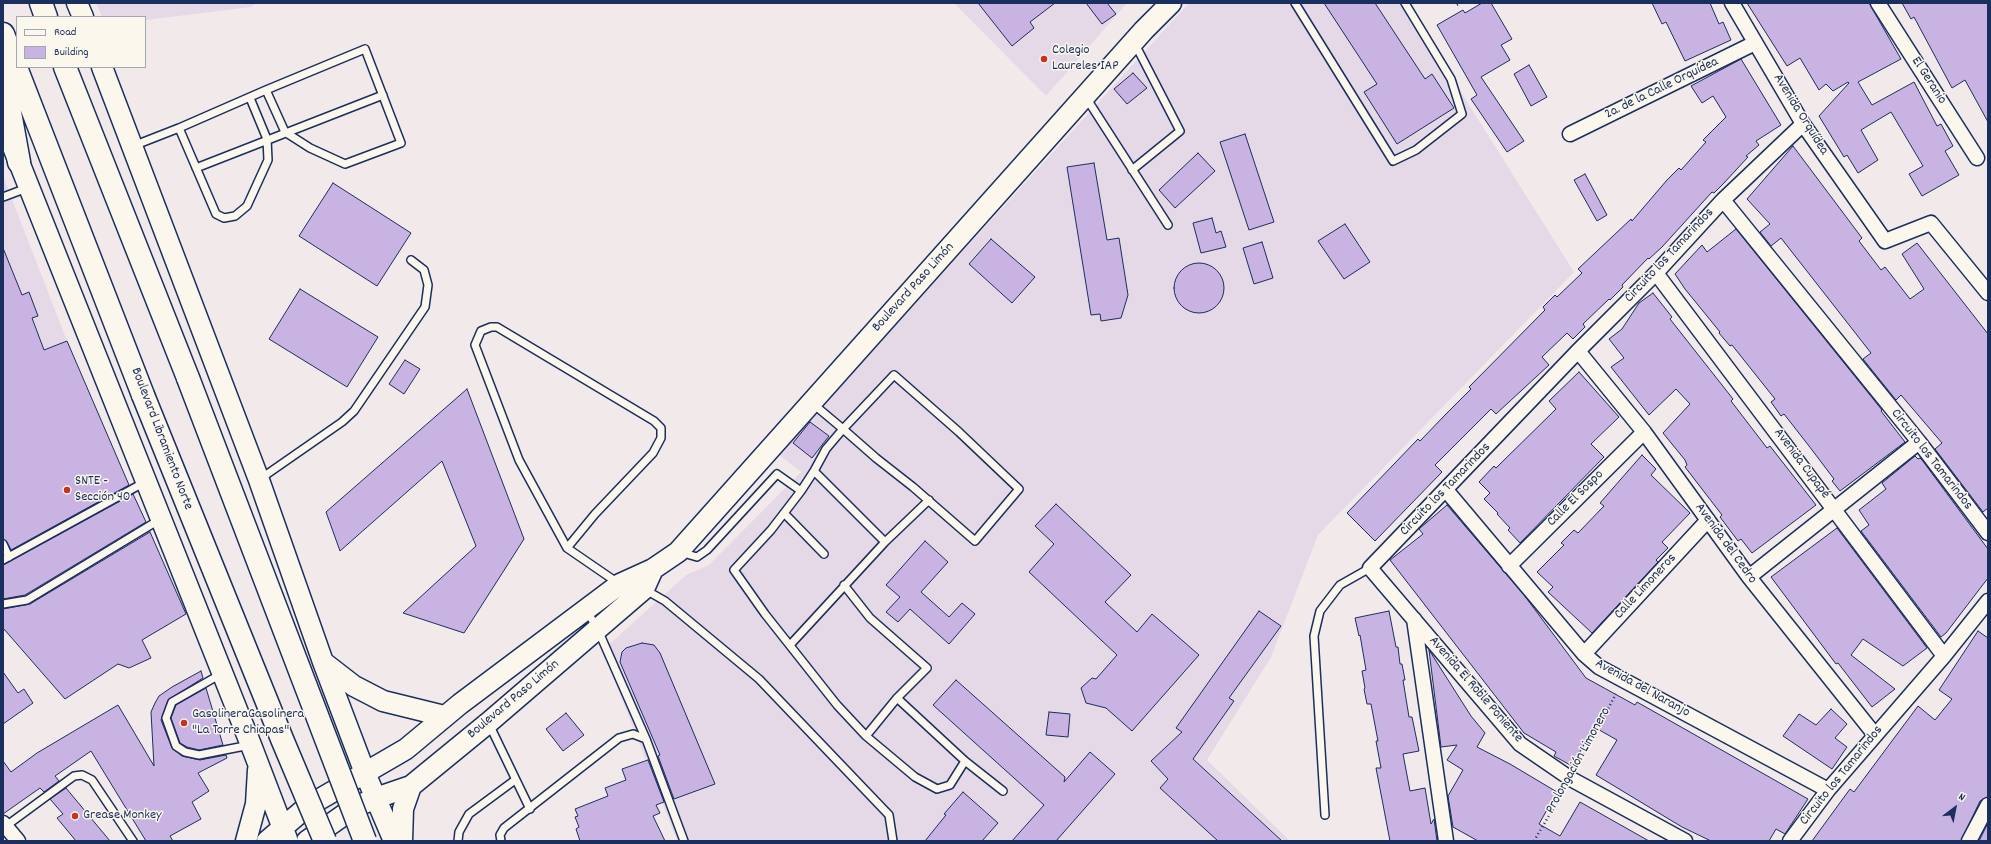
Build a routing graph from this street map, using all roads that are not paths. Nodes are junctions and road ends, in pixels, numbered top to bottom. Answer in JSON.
{"nodes":[{"id":1,"x":41,"y":3,"type":"edge"},
{"id":2,"x":77,"y":3,"type":"edge"},
{"id":3,"x":1171,"y":3,"type":"edge"},
{"id":4,"x":1295,"y":3,"type":"edge"},
{"id":5,"x":1405,"y":3,"type":"edge"},
{"id":6,"x":1732,"y":3,"type":"edge"},
{"id":7,"x":1878,"y":3,"type":"edge"},
{"id":8,"x":46,"y":16,"type":"edge"},
{"id":9,"x":82,"y":16,"type":"edge"},
{"id":10,"x":3,"y":34,"type":"edge"},
{"id":11,"x":1134,"y":42,"type":"junction"},
{"id":12,"x":1755,"y":44,"type":"junction"},
{"id":13,"x":16,"y":68,"type":"edge"},
{"id":14,"x":16,"y":68,"type":"edge"},
{"id":15,"x":65,"y":68,"type":"edge"},
{"id":16,"x":102,"y":68,"type":"edge"},
{"id":17,"x":3,"y":74,"type":"edge"},
{"id":18,"x":266,"y":90,"type":"junction"},
{"id":19,"x":383,"y":95,"type":"junction"},
{"id":20,"x":1085,"y":96,"type":"junction"},
{"id":21,"x":250,"y":98,"type":"junction"},
{"id":22,"x":3,"y":121,"type":"edge"},
{"id":23,"x":1803,"y":124,"type":"junction"},
{"id":24,"x":179,"y":128,"type":"junction"},
{"id":25,"x":285,"y":132,"type":"junction"},
{"id":26,"x":1570,"y":134,"type":"dead end"},
{"id":27,"x":267,"y":139,"type":"junction"},
{"id":28,"x":132,"y":147,"type":"junction"},
{"id":29,"x":1977,"y":158,"type":"dead end"},
{"id":30,"x":19,"y":162,"type":"junction"},
{"id":31,"x":196,"y":168,"type":"junction"},
{"id":32,"x":1132,"y":170,"type":"junction"},
{"id":33,"x":29,"y":188,"type":"junction"},
{"id":34,"x":3,"y":197,"type":"edge"},
{"id":35,"x":1723,"y":200,"type":"junction"},
{"id":36,"x":1168,"y":225,"type":"dead end"},
{"id":37,"x":412,"y":260,"type":"dead end"},
{"id":38,"x":1656,"y":272,"type":"junction"},
{"id":39,"x":1988,"y":293,"type":"edge"},
{"id":40,"x":1578,"y":352,"type":"junction"},
{"id":41,"x":812,"y":402,"type":"junction"},
{"id":42,"x":843,"y":429,"type":"junction"},
{"id":43,"x":1644,"y":432,"type":"junction"},
{"id":44,"x":1919,"y":442,"type":"junction"},
{"id":45,"x":814,"y":472,"type":"junction"},
{"id":46,"x":259,"y":480,"type":"junction"},
{"id":47,"x":146,"y":481,"type":"junction"},
{"id":48,"x":1446,"y":490,"type":"junction"},
{"id":49,"x":801,"y":491,"type":"junction"},
{"id":50,"x":929,"y":500,"type":"junction"},
{"id":51,"x":1835,"y":508,"type":"junction"},
{"id":52,"x":784,"y":513,"type":"junction"},
{"id":53,"x":161,"y":519,"type":"junction"},
{"id":54,"x":1708,"y":520,"type":"junction"},
{"id":55,"x":1988,"y":533,"type":"edge"},
{"id":56,"x":885,"y":542,"type":"junction"},
{"id":57,"x":3,"y":544,"type":"edge"},
{"id":58,"x":567,"y":548,"type":"junction"},
{"id":59,"x":678,"y":552,"type":"junction"},
{"id":60,"x":824,"y":554,"type":"dead end"},
{"id":61,"x":6,"y":559,"type":"edge"},
{"id":62,"x":1509,"y":566,"type":"junction"},
{"id":63,"x":1370,"y":568,"type":"junction"},
{"id":64,"x":654,"y":569,"type":"junction"},
{"id":65,"x":1749,"y":577,"type":"junction"},
{"id":66,"x":620,"y":584,"type":"junction"},
{"id":67,"x":844,"y":585,"type":"junction"},
{"id":68,"x":644,"y":589,"type":"junction"},
{"id":69,"x":1988,"y":600,"type":"edge"},
{"id":70,"x":3,"y":604,"type":"edge"},
{"id":71,"x":587,"y":611,"type":"junction"},
{"id":72,"x":1414,"y":619,"type":"junction"},
{"id":73,"x":598,"y":630,"type":"junction"},
{"id":74,"x":790,"y":645,"type":"junction"},
{"id":75,"x":1584,"y":654,"type":"junction"},
{"id":76,"x":1944,"y":656,"type":"junction"},
{"id":77,"x":323,"y":662,"type":"junction"},
{"id":78,"x":223,"y":672,"type":"junction"},
{"id":79,"x":897,"y":698,"type":"junction"},
{"id":80,"x":444,"y":716,"type":"junction"},
{"id":81,"x":488,"y":722,"type":"junction"},
{"id":82,"x":1875,"y":734,"type":"junction"},
{"id":83,"x":866,"y":736,"type":"junction"},
{"id":84,"x":646,"y":739,"type":"junction"},
{"id":85,"x":254,"y":752,"type":"junction"},
{"id":86,"x":966,"y":761,"type":"junction"},
{"id":87,"x":357,"y":777,"type":"junction"},
{"id":88,"x":514,"y":780,"type":"junction"},
{"id":89,"x":411,"y":786,"type":"junction"},
{"id":90,"x":1828,"y":790,"type":"junction"},
{"id":91,"x":1002,"y":791,"type":"dead end"},
{"id":92,"x":376,"y":798,"type":"junction"},
{"id":93,"x":1988,"y":805,"type":"edge"},
{"id":94,"x":530,"y":809,"type":"junction"},
{"id":95,"x":1324,"y":815,"type":"dead end"},
{"id":96,"x":5,"y":824,"type":"edge"},
{"id":97,"x":286,"y":834,"type":"edge"},
{"id":98,"x":1448,"y":839,"type":"edge"},
{"id":99,"x":18,"y":841,"type":"edge"},
{"id":100,"x":133,"y":841,"type":"edge"},
{"id":101,"x":246,"y":841,"type":"edge"},
{"id":102,"x":267,"y":841,"type":"edge"},
{"id":103,"x":307,"y":841,"type":"edge"},
{"id":104,"x":325,"y":841,"type":"edge"},
{"id":105,"x":365,"y":841,"type":"edge"},
{"id":106,"x":394,"y":841,"type":"edge"},
{"id":107,"x":402,"y":841,"type":"edge"},
{"id":108,"x":458,"y":841,"type":"edge"},
{"id":109,"x":501,"y":841,"type":"edge"},
{"id":110,"x":684,"y":841,"type":"edge"},
{"id":111,"x":894,"y":841,"type":"edge"},
{"id":112,"x":1685,"y":841,"type":"edge"},
{"id":113,"x":1790,"y":841,"type":"edge"},
{"id":114,"x":1969,"y":841,"type":"edge"}],
"edges":[{"from":1,"to":8,"type":"highway"},
{"from":2,"to":9,"type":"main road"},
{"from":3,"to":11,"type":"main road","name":"Boulevard Paso Limón"},
{"from":4,"to":5,"type":"lane"},
{"from":6,"to":12,"type":"street","name":"Avenida Orquídea"},
{"from":7,"to":29,"type":"street","name":"El Geranio"},
{"from":10,"to":13,"type":"highway","name":"Boulevard Libramiento Norte","bridge":true},
{"from":11,"to":20,"type":"main road","name":"Boulevard Paso Limón"},
{"from":11,"to":32,"type":"lane"},
{"from":12,"to":23,"type":"street","name":"Avenida Orquídea"},
{"from":12,"to":26,"type":"street","name":"2a. de la Calle Orquídea"},
{"from":14,"to":104,"type":"highway","name":"Boulevard Libramiento Norte","bridge":true},
{"from":15,"to":105,"type":"highway","bridge":true},
{"from":16,"to":28,"type":"main road"},
{"from":17,"to":30,"type":"highway"},
{"from":18,"to":19,"type":"lane"},
{"from":18,"to":21,"type":"lane"},
{"from":18,"to":25,"type":"lane"},
{"from":19,"to":25,"type":"lane"},
{"from":19,"to":25,"type":"lane"},
{"from":20,"to":32,"type":"lane"},
{"from":20,"to":41,"type":"main road","name":"Boulevard Paso Limón"},
{"from":21,"to":24,"type":"lane"},
{"from":21,"to":27,"type":"lane"},
{"from":22,"to":30,"type":"main road"},
{"from":23,"to":35,"type":"street","name":"Circuito los Tamarindos"},
{"from":23,"to":39,"type":"street","name":"Avenida Orquídea"},
{"from":24,"to":28,"type":"lane"},
{"from":24,"to":31,"type":"lane"},
{"from":25,"to":27,"type":"lane"},
{"from":27,"to":31,"type":"lane"},
{"from":27,"to":31,"type":"lane"},
{"from":28,"to":46,"type":"main road"},
{"from":30,"to":33,"type":"main road"},
{"from":32,"to":36,"type":"lane"},
{"from":33,"to":34,"type":"lane"},
{"from":33,"to":47,"type":"main road"},
{"from":35,"to":38,"type":"street","name":"Circuito los Tamarindos"},
{"from":35,"to":44,"type":"street","name":"Circuito los Tamarindos"},
{"from":37,"to":46,"type":"lane"},
{"from":38,"to":40,"type":"street","name":"Circuito los Tamarindos"},
{"from":38,"to":51,"type":"street","name":"Avenida Cupapé"},
{"from":40,"to":43,"type":"street","name":"Avenida del Cedro"},
{"from":40,"to":48,"type":"street","name":"Circuito los Tamarindos"},
{"from":41,"to":42,"type":"lane"},
{"from":41,"to":59,"type":"main road","name":"Boulevard Paso Limón"},
{"from":42,"to":45,"type":"lane"},
{"from":42,"to":50,"type":"lane"},
{"from":42,"to":50,"type":"lane"},
{"from":43,"to":54,"type":"street","name":"Avenida del Cedro"},
{"from":43,"to":62,"type":"street","name":"Calle El Sospo"},
{"from":44,"to":51,"type":"street"},
{"from":44,"to":55,"type":"street","name":"Circuito los Tamarindos"},
{"from":45,"to":49,"type":"lane"},
{"from":45,"to":56,"type":"lane"},
{"from":46,"to":77,"type":"main road"},
{"from":47,"to":53,"type":"main road"},
{"from":47,"to":61,"type":"lane"},
{"from":48,"to":62,"type":"street","name":"Avenida del Naranjo"},
{"from":48,"to":63,"type":"street","name":"Circuito los Tamarindos"},
{"from":49,"to":52,"type":"lane"},
{"from":49,"to":59,"type":"lane"},
{"from":50,"to":56,"type":"lane"},
{"from":51,"to":65,"type":"street"},
{"from":51,"to":76,"type":"street","name":"Avenida Cupapé"},
{"from":52,"to":60,"type":"lane"},
{"from":52,"to":74,"type":"lane"},
{"from":53,"to":70,"type":"lane"},
{"from":53,"to":78,"type":"main road"},
{"from":54,"to":65,"type":"street","name":"Avenida del Cedro"},
{"from":54,"to":75,"type":"street","name":"Calle Limoneros"},
{"from":56,"to":67,"type":"lane"},
{"from":57,"to":61,"type":"lane"},
{"from":58,"to":58,"type":"lane"},
{"from":58,"to":66,"type":"lane"},
{"from":59,"to":64,"type":"main road","name":"Boulevard Paso Limón"},
{"from":62,"to":75,"type":"street","name":"Avenida del Naranjo"},
{"from":63,"to":72,"type":"street"},
{"from":63,"to":95,"type":"lane"},
{"from":64,"to":66,"type":"main road","name":"Boulevard Paso Limón"},
{"from":64,"to":68,"type":"main road","name":"Boulevard Paso Limón"},
{"from":65,"to":82,"type":"street","name":"Avenida del Cedro"},
{"from":66,"to":71,"type":"main road","name":"Boulevard Paso Limón"},
{"from":67,"to":74,"type":"lane"},
{"from":67,"to":79,"type":"lane"},
{"from":68,"to":73,"type":"main road","name":"Boulevard Paso Limón"},
{"from":68,"to":111,"type":"lane"},
{"from":69,"to":76,"type":"street","name":"Circuito los Tamarindos"},
{"from":71,"to":73,"type":"lane"},
{"from":71,"to":80,"type":"main road","name":"Boulevard Paso Limón"},
{"from":72,"to":98,"type":"street"},
{"from":72,"to":112,"type":"street","name":"Avenida El Roble Poniente"},
{"from":73,"to":81,"type":"main road","name":"Boulevard Paso Limón"},
{"from":73,"to":84,"type":"lane"},
{"from":74,"to":83,"type":"lane"},
{"from":75,"to":90,"type":"street","name":"Avenida del Naranjo"},
{"from":76,"to":82,"type":"street","name":"Circuito los Tamarindos"},
{"from":77,"to":80,"type":"main road"},
{"from":77,"to":87,"type":"main road"},
{"from":78,"to":85,"type":"main road"},
{"from":78,"to":85,"type":"lane"},
{"from":79,"to":83,"type":"lane"},
{"from":79,"to":86,"type":"lane"},
{"from":80,"to":87,"type":"main road","name":"Boulevard Paso Limón"},
{"from":81,"to":88,"type":"lane"},
{"from":81,"to":89,"type":"main road","name":"Boulevard Paso Limón"},
{"from":82,"to":90,"type":"street","name":"Circuito los Tamarindos"},
{"from":83,"to":86,"type":"lane"},
{"from":84,"to":94,"type":"lane"},
{"from":84,"to":110,"type":"lane"},
{"from":85,"to":97,"type":"main road"},
{"from":85,"to":101,"type":"main road"},
{"from":86,"to":91,"type":"lane"},
{"from":87,"to":92,"type":"main road"},
{"from":87,"to":97,"type":"main road","name":"Boulevard Paso Limón"},
{"from":88,"to":94,"type":"lane"},
{"from":88,"to":108,"type":"lane"},
{"from":89,"to":92,"type":"main road","name":"Boulevard Paso Limón"},
{"from":89,"to":107,"type":"main road"},
{"from":90,"to":113,"type":"street","name":"Circuito los Tamarindos"},
{"from":92,"to":103,"type":"main road","name":"Boulevard Paso Limón"},
{"from":92,"to":106,"type":"main road"},
{"from":93,"to":114,"type":"street"},
{"from":94,"to":109,"type":"lane"},
{"from":96,"to":99,"type":"street"},
{"from":96,"to":100,"type":"lane"},
{"from":97,"to":102,"type":"main road","name":"Boulevard Paso Limón"}]}
